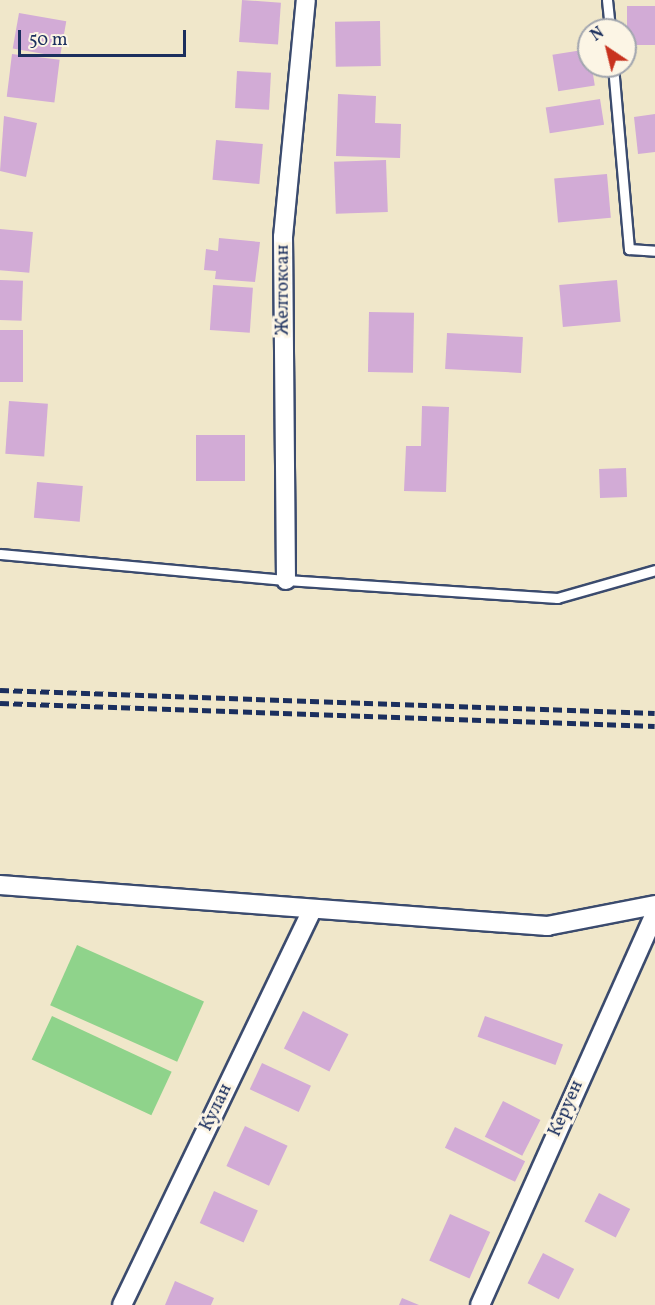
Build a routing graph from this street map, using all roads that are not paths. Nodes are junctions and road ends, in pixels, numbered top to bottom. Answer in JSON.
{"nodes":[{"id":1,"x":306,"y":0,"type":"edge"},
{"id":2,"x":608,"y":0,"type":"edge"},
{"id":3,"x":609,"y":18,"type":"edge"},
{"id":4,"x":614,"y":78,"type":"edge"},
{"id":5,"x":655,"y":251,"type":"edge"},
{"id":6,"x":0,"y":554,"type":"edge"},
{"id":7,"x":655,"y":570,"type":"edge"},
{"id":8,"x":286,"y":580,"type":"junction"},
{"id":9,"x":0,"y":885,"type":"edge"},
{"id":10,"x":655,"y":905,"type":"edge"},
{"id":11,"x":312,"y":910,"type":"junction"},
{"id":12,"x":655,"y":914,"type":"edge"},
{"id":13,"x":122,"y":1305,"type":"edge"},
{"id":14,"x":480,"y":1305,"type":"edge"}],
"edges":[{"from":1,"to":8,"type":"street","name":"Желтоксан"},
{"from":2,"to":3,"type":"lane"},
{"from":4,"to":5,"type":"lane"},
{"from":6,"to":8,"type":"lane"},
{"from":7,"to":8,"type":"lane"},
{"from":9,"to":11,"type":"street"},
{"from":10,"to":11,"type":"street"},
{"from":11,"to":13,"type":"street","name":"Кулан"},
{"from":12,"to":14,"type":"street","name":"Керуен"}]}
